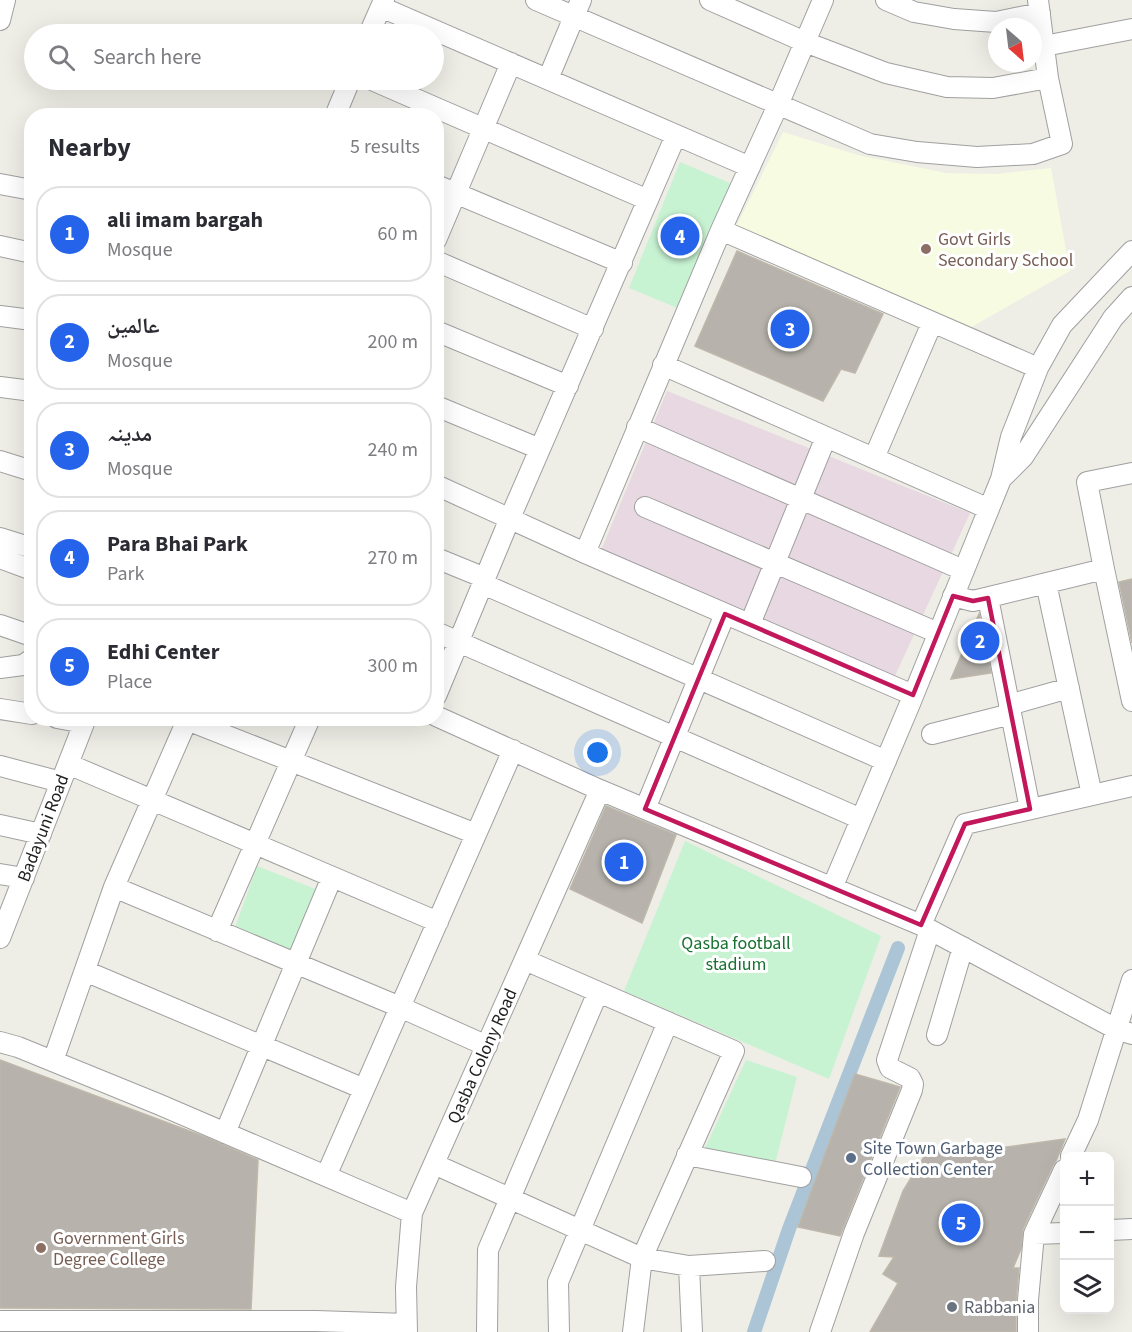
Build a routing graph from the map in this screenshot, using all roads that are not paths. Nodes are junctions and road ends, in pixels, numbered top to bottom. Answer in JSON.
{"nodes":[{"id":1,"x":5,"y":0,"type":"edge"},
{"id":2,"x":536,"y":0,"type":"edge"},
{"id":3,"x":710,"y":0,"type":"edge"},
{"id":4,"x":823,"y":0,"type":"edge"},
{"id":5,"x":886,"y":0,"type":"edge"},
{"id":6,"x":382,"y":3,"type":"edge"},
{"id":7,"x":1039,"y":6,"type":"edge"},
{"id":8,"x":578,"y":8,"type":"edge"},
{"id":9,"x":0,"y":20,"type":"edge"},
{"id":10,"x":373,"y":24,"type":"edge"},
{"id":11,"x":427,"y":24,"type":"edge"},
{"id":12,"x":1132,"y":29,"type":"edge"},
{"id":13,"x":444,"y":32,"type":"edge"},
{"id":14,"x":805,"y":42,"type":"junction"},
{"id":15,"x":1044,"y":46,"type":"junction"},
{"id":16,"x":511,"y":63,"type":"junction"},
{"id":17,"x":1048,"y":78,"type":"junction"},
{"id":18,"x":548,"y":79,"type":"junction"},
{"id":19,"x":346,"y":90,"type":"edge"},
{"id":20,"x":395,"y":90,"type":"edge"},
{"id":21,"x":778,"y":105,"type":"junction"},
{"id":22,"x":338,"y":108,"type":"edge"},
{"id":23,"x":437,"y":108,"type":"edge"},
{"id":24,"x":444,"y":111,"type":"edge"},
{"id":25,"x":483,"y":128,"type":"junction"},
{"id":26,"x":676,"y":135,"type":"junction"},
{"id":27,"x":750,"y":167,"type":"junction"},
{"id":28,"x":0,"y":184,"type":"edge"},
{"id":29,"x":24,"y":188,"type":"edge"},
{"id":30,"x":444,"y":188,"type":"edge"},
{"id":31,"x":456,"y":193,"type":"junction"},
{"id":32,"x":648,"y":200,"type":"junction"},
{"id":33,"x":444,"y":221,"type":"edge"},
{"id":34,"x":721,"y":230,"type":"junction"},
{"id":35,"x":0,"y":246,"type":"edge"},
{"id":36,"x":24,"y":251,"type":"edge"},
{"id":37,"x":1132,"y":251,"type":"edge"},
{"id":38,"x":622,"y":262,"type":"junction"},
{"id":39,"x":444,"y":264,"type":"edge"},
{"id":40,"x":1132,"y":297,"type":"edge"},
{"id":41,"x":0,"y":316,"type":"edge"},
{"id":42,"x":24,"y":319,"type":"edge"},
{"id":43,"x":932,"y":322,"type":"junction"},
{"id":44,"x":593,"y":329,"type":"junction"},
{"id":45,"x":444,"y":334,"type":"edge"},
{"id":46,"x":663,"y":365,"type":"junction"},
{"id":47,"x":1038,"y":368,"type":"junction"},
{"id":48,"x":568,"y":386,"type":"junction"},
{"id":49,"x":0,"y":387,"type":"edge"},
{"id":50,"x":24,"y":390,"type":"edge"},
{"id":51,"x":444,"y":409,"type":"edge"},
{"id":52,"x":637,"y":427,"type":"junction"},
{"id":53,"x":826,"y":437,"type":"junction"},
{"id":54,"x":540,"y":449,"type":"junction"},
{"id":55,"x":874,"y":458,"type":"junction"},
{"id":56,"x":0,"y":461,"type":"edge"},
{"id":57,"x":24,"y":468,"type":"edge"},
{"id":58,"x":1132,"y":473,"type":"edge"},
{"id":59,"x":1001,"y":479,"type":"junction"},
{"id":60,"x":444,"y":489,"type":"edge"},
{"id":61,"x":801,"y":499,"type":"junction"},
{"id":62,"x":645,"y":507,"type":"dead end"},
{"id":63,"x":988,"y":509,"type":"junction"},
{"id":64,"x":510,"y":518,"type":"junction"},
{"id":65,"x":0,"y":538,"type":"edge"},
{"id":66,"x":24,"y":546,"type":"edge"},
{"id":67,"x":585,"y":553,"type":"junction"},
{"id":68,"x":0,"y":558,"type":"edge"},
{"id":69,"x":444,"y":562,"type":"edge"},
{"id":70,"x":775,"y":563,"type":"junction"},
{"id":71,"x":24,"y":567,"type":"edge"},
{"id":72,"x":1104,"y":569,"type":"junction"},
{"id":73,"x":963,"y":570,"type":"junction"},
{"id":74,"x":484,"y":581,"type":"junction"},
{"id":75,"x":1046,"y":583,"type":"junction"},
{"id":76,"x":953,"y":596,"type":"junction"},
{"id":77,"x":988,"y":598,"type":"junction"},
{"id":78,"x":725,"y":614,"type":"junction"},
{"id":79,"x":750,"y":624,"type":"junction"},
{"id":80,"x":0,"y":625,"type":"edge"},
{"id":81,"x":24,"y":633,"type":"edge"},
{"id":82,"x":938,"y":633,"type":"junction"},
{"id":83,"x":444,"y":635,"type":"edge"},
{"id":84,"x":459,"y":641,"type":"junction"},
{"id":85,"x":24,"y":664,"type":"edge"},
{"id":86,"x":0,"y":668,"type":"edge"},
{"id":87,"x":444,"y":677,"type":"edge"},
{"id":88,"x":698,"y":678,"type":"junction"},
{"id":89,"x":1069,"y":688,"type":"junction"},
{"id":90,"x":913,"y":695,"type":"junction"},
{"id":91,"x":1132,"y":701,"type":"edge"},
{"id":92,"x":0,"y":709,"type":"edge"},
{"id":93,"x":1010,"y":709,"type":"junction"},
{"id":94,"x":24,"y":713,"type":"edge"},
{"id":95,"x":444,"y":720,"type":"edge"},
{"id":96,"x":83,"y":726,"type":"edge"},
{"id":97,"x":184,"y":726,"type":"edge"},
{"id":98,"x":204,"y":726,"type":"edge"},
{"id":99,"x":307,"y":726,"type":"edge"},
{"id":100,"x":932,"y":734,"type":"dead end"},
{"id":101,"x":674,"y":736,"type":"junction"},
{"id":102,"x":513,"y":750,"type":"junction"},
{"id":103,"x":886,"y":761,"type":"junction"},
{"id":104,"x":292,"y":762,"type":"junction"},
{"id":105,"x":0,"y":766,"type":"edge"},
{"id":106,"x":64,"y":773,"type":"junction"},
{"id":107,"x":1132,"y":786,"type":"edge"},
{"id":108,"x":600,"y":790,"type":"junction"},
{"id":109,"x":1092,"y":795,"type":"junction"},
{"id":110,"x":152,"y":800,"type":"junction"},
{"id":111,"x":645,"y":809,"type":"junction"},
{"id":112,"x":1029,"y":809,"type":"junction"},
{"id":113,"x":861,"y":819,"type":"junction"},
{"id":114,"x":0,"y":825,"type":"edge"},
{"id":115,"x":41,"y":834,"type":"junction"},
{"id":116,"x":476,"y":834,"type":"junction"},
{"id":117,"x":255,"y":844,"type":"junction"},
{"id":118,"x":0,"y":874,"type":"edge"},
{"id":119,"x":332,"y":877,"type":"junction"},
{"id":120,"x":24,"y":878,"type":"junction"},
{"id":121,"x":114,"y":887,"type":"junction"},
{"id":122,"x":832,"y":888,"type":"junction"},
{"id":123,"x":438,"y":922,"type":"junction"},
{"id":124,"x":926,"y":927,"type":"junction"},
{"id":125,"x":217,"y":931,"type":"junction"},
{"id":126,"x":0,"y":938,"type":"edge"},
{"id":127,"x":963,"y":947,"type":"junction"},
{"id":128,"x":525,"y":960,"type":"junction"},
{"id":129,"x":295,"y":963,"type":"junction"},
{"id":130,"x":85,"y":971,"type":"junction"},
{"id":131,"x":1132,"y":980,"type":"edge"},
{"id":132,"x":598,"y":992,"type":"junction"},
{"id":133,"x":400,"y":1007,"type":"junction"},
{"id":134,"x":668,"y":1022,"type":"junction"},
{"id":135,"x":1124,"y":1032,"type":"edge"},
{"id":136,"x":937,"y":1035,"type":"dead end"},
{"id":137,"x":0,"y":1041,"type":"edge"},
{"id":138,"x":262,"y":1046,"type":"junction"},
{"id":139,"x":487,"y":1046,"type":"junction"},
{"id":140,"x":53,"y":1061,"type":"junction"},
{"id":141,"x":364,"y":1089,"type":"junction"},
{"id":142,"x":225,"y":1133,"type":"junction"},
{"id":143,"x":1073,"y":1152,"type":"edge"},
{"id":144,"x":687,"y":1155,"type":"junction"},
{"id":145,"x":434,"y":1164,"type":"junction"},
{"id":146,"x":326,"y":1176,"type":"junction"},
{"id":147,"x":801,"y":1177,"type":"dead end"},
{"id":148,"x":1060,"y":1180,"type":"edge"},
{"id":149,"x":510,"y":1198,"type":"junction"},
{"id":150,"x":412,"y":1214,"type":"junction"},
{"id":151,"x":1132,"y":1229,"type":"edge"},
{"id":152,"x":580,"y":1230,"type":"junction"},
{"id":153,"x":1114,"y":1230,"type":"edge"},
{"id":154,"x":1060,"y":1233,"type":"edge"},
{"id":155,"x":1034,"y":1234,"type":"junction"},
{"id":156,"x":642,"y":1258,"type":"junction"},
{"id":157,"x":765,"y":1261,"type":"dead end"},
{"id":158,"x":688,"y":1266,"type":"junction"},
{"id":159,"x":0,"y":1322,"type":"edge"},
{"id":160,"x":316,"y":1326,"type":"edge"},
{"id":161,"x":47,"y":1327,"type":"edge"},
{"id":162,"x":149,"y":1327,"type":"edge"},
{"id":163,"x":407,"y":1328,"type":"edge"},
{"id":164,"x":487,"y":1332,"type":"edge"},
{"id":165,"x":559,"y":1332,"type":"edge"},
{"id":166,"x":633,"y":1332,"type":"edge"},
{"id":167,"x":692,"y":1332,"type":"edge"},
{"id":168,"x":820,"y":1332,"type":"edge"},
{"id":169,"x":1028,"y":1332,"type":"edge"}],
"edges":[{"from":1,"to":9,"type":"street"},
{"from":2,"to":8,"type":"street"},
{"from":3,"to":14,"type":"street"},
{"from":4,"to":14,"type":"street"},
{"from":5,"to":7,"type":"street"},
{"from":6,"to":10,"type":"street"},
{"from":6,"to":11,"type":"street"},
{"from":7,"to":15,"type":"street"},
{"from":8,"to":18,"type":"street"},
{"from":8,"to":21,"type":"street"},
{"from":12,"to":15,"type":"street"},
{"from":13,"to":16,"type":"street"},
{"from":14,"to":17,"type":"street"},
{"from":14,"to":21,"type":"street"},
{"from":15,"to":17,"type":"street"},
{"from":16,"to":18,"type":"street"},
{"from":16,"to":25,"type":"street"},
{"from":17,"to":21,"type":"street"},
{"from":18,"to":26,"type":"street"},
{"from":19,"to":22,"type":"street"},
{"from":20,"to":23,"type":"street"},
{"from":21,"to":27,"type":"street"},
{"from":24,"to":25,"type":"street"},
{"from":25,"to":31,"type":"street"},
{"from":25,"to":32,"type":"street"},
{"from":26,"to":27,"type":"street"},
{"from":26,"to":32,"type":"street"},
{"from":27,"to":34,"type":"street"},
{"from":28,"to":29,"type":"street"},
{"from":30,"to":31,"type":"street"},
{"from":31,"to":33,"type":"street"},
{"from":31,"to":38,"type":"street"},
{"from":32,"to":38,"type":"street"},
{"from":34,"to":43,"type":"street"},
{"from":34,"to":46,"type":"street"},
{"from":35,"to":36,"type":"street"},
{"from":37,"to":47,"type":"street"},
{"from":38,"to":44,"type":"street"},
{"from":39,"to":44,"type":"street"},
{"from":40,"to":59,"type":"street"},
{"from":41,"to":42,"type":"street"},
{"from":43,"to":47,"type":"street"},
{"from":43,"to":55,"type":"street"},
{"from":44,"to":48,"type":"street"},
{"from":45,"to":48,"type":"street"},
{"from":46,"to":52,"type":"street"},
{"from":46,"to":53,"type":"street"},
{"from":47,"to":59,"type":"street"},
{"from":48,"to":54,"type":"street"},
{"from":49,"to":50,"type":"street"},
{"from":51,"to":54,"type":"street"},
{"from":52,"to":61,"type":"street"},
{"from":52,"to":67,"type":"street"},
{"from":53,"to":55,"type":"street"},
{"from":53,"to":61,"type":"street"},
{"from":54,"to":64,"type":"street"},
{"from":55,"to":63,"type":"street"},
{"from":56,"to":57,"type":"street"},
{"from":58,"to":72,"type":"street"},
{"from":59,"to":63,"type":"street"},
{"from":60,"to":64,"type":"street"},
{"from":61,"to":70,"type":"street"},
{"from":61,"to":73,"type":"street"},
{"from":62,"to":70,"type":"street"},
{"from":63,"to":73,"type":"street"},
{"from":64,"to":67,"type":"street"},
{"from":64,"to":74,"type":"street"},
{"from":65,"to":66,"type":"street"},
{"from":67,"to":78,"type":"street"},
{"from":68,"to":71,"type":"street"},
{"from":69,"to":74,"type":"street"},
{"from":70,"to":79,"type":"street"},
{"from":70,"to":82,"type":"street"},
{"from":72,"to":75,"type":"street"},
{"from":72,"to":91,"type":"street"},
{"from":73,"to":76,"type":"street"},
{"from":74,"to":84,"type":"street"},
{"from":74,"to":88,"type":"street"},
{"from":75,"to":77,"type":"street"},
{"from":75,"to":89,"type":"street"},
{"from":76,"to":77,"type":"street"},
{"from":76,"to":82,"type":"street"},
{"from":77,"to":93,"type":"street"},
{"from":78,"to":79,"type":"street"},
{"from":78,"to":88,"type":"street"},
{"from":79,"to":90,"type":"street"},
{"from":80,"to":81,"type":"street"},
{"from":82,"to":90,"type":"street"},
{"from":83,"to":84,"type":"street"},
{"from":84,"to":87,"type":"street"},
{"from":84,"to":101,"type":"street"},
{"from":85,"to":86,"type":"street"},
{"from":88,"to":101,"type":"street"},
{"from":88,"to":103,"type":"street"},
{"from":89,"to":93,"type":"street"},
{"from":89,"to":109,"type":"street"},
{"from":90,"to":103,"type":"street"},
{"from":92,"to":94,"type":"street"},
{"from":93,"to":100,"type":"street"},
{"from":93,"to":112,"type":"street"},
{"from":95,"to":102,"type":"street"},
{"from":96,"to":106,"type":"street","name":"Badayuni Road"},
{"from":97,"to":110,"type":"street"},
{"from":98,"to":104,"type":"street"},
{"from":99,"to":104,"type":"street"},
{"from":101,"to":111,"type":"street"},
{"from":101,"to":113,"type":"street"},
{"from":102,"to":108,"type":"street"},
{"from":102,"to":116,"type":"street"},
{"from":103,"to":113,"type":"street"},
{"from":104,"to":116,"type":"street"},
{"from":104,"to":117,"type":"street"},
{"from":105,"to":106,"type":"street"},
{"from":106,"to":110,"type":"street"},
{"from":106,"to":115,"type":"street","name":"Badayuni Road"},
{"from":107,"to":109,"type":"street"},
{"from":108,"to":111,"type":"street"},
{"from":108,"to":128,"type":"street","name":"Qasba Colony Road"},
{"from":109,"to":112,"type":"street"},
{"from":110,"to":117,"type":"street"},
{"from":110,"to":121,"type":"street"},
{"from":111,"to":122,"type":"street"},
{"from":112,"to":124,"type":"street"},
{"from":113,"to":122,"type":"street"},
{"from":114,"to":115,"type":"street"},
{"from":115,"to":120,"type":"street","name":"Badayuni Road"},
{"from":116,"to":123,"type":"street"},
{"from":117,"to":119,"type":"street"},
{"from":117,"to":125,"type":"street"},
{"from":118,"to":120,"type":"street"},
{"from":119,"to":123,"type":"street"},
{"from":119,"to":129,"type":"street"},
{"from":120,"to":126,"type":"street","name":"Badayuni Road"},
{"from":121,"to":125,"type":"street"},
{"from":121,"to":130,"type":"street"},
{"from":122,"to":124,"type":"street"},
{"from":123,"to":133,"type":"street"},
{"from":124,"to":127,"type":"street"},
{"from":124,"to":168,"type":"street"},
{"from":125,"to":129,"type":"street"},
{"from":127,"to":135,"type":"street"},
{"from":127,"to":136,"type":"street"},
{"from":128,"to":132,"type":"street"},
{"from":128,"to":139,"type":"street","name":"Qasba Colony Road"},
{"from":129,"to":133,"type":"street"},
{"from":129,"to":138,"type":"street"},
{"from":130,"to":138,"type":"street"},
{"from":130,"to":140,"type":"street"},
{"from":131,"to":135,"type":"street"},
{"from":132,"to":134,"type":"street"},
{"from":132,"to":149,"type":"street"},
{"from":133,"to":139,"type":"street"},
{"from":133,"to":141,"type":"street"},
{"from":134,"to":144,"type":"street"},
{"from":134,"to":152,"type":"street"},
{"from":135,"to":143,"type":"street"},
{"from":137,"to":140,"type":"street"},
{"from":138,"to":141,"type":"street"},
{"from":138,"to":142,"type":"street"},
{"from":139,"to":145,"type":"street","name":"Qasba Colony Road"},
{"from":140,"to":142,"type":"street"},
{"from":141,"to":146,"type":"street"},
{"from":142,"to":146,"type":"street"},
{"from":144,"to":147,"type":"street"},
{"from":144,"to":156,"type":"street"},
{"from":145,"to":149,"type":"street"},
{"from":145,"to":150,"type":"street","name":"Qasba Colony Road"},
{"from":146,"to":150,"type":"street"},
{"from":148,"to":155,"type":"street"},
{"from":149,"to":152,"type":"street"},
{"from":149,"to":164,"type":"street"},
{"from":150,"to":163,"type":"street","name":"Qasba Colony Road"},
{"from":151,"to":153,"type":"street"},
{"from":152,"to":156,"type":"street"},
{"from":152,"to":165,"type":"street"},
{"from":154,"to":155,"type":"street"},
{"from":155,"to":169,"type":"street"},
{"from":156,"to":158,"type":"street"},
{"from":156,"to":166,"type":"street"},
{"from":157,"to":158,"type":"street"},
{"from":158,"to":167,"type":"street"},
{"from":159,"to":161,"type":"street"},
{"from":160,"to":162,"type":"street"},
{"from":160,"to":163,"type":"street"},
{"from":161,"to":162,"type":"street"}]}
